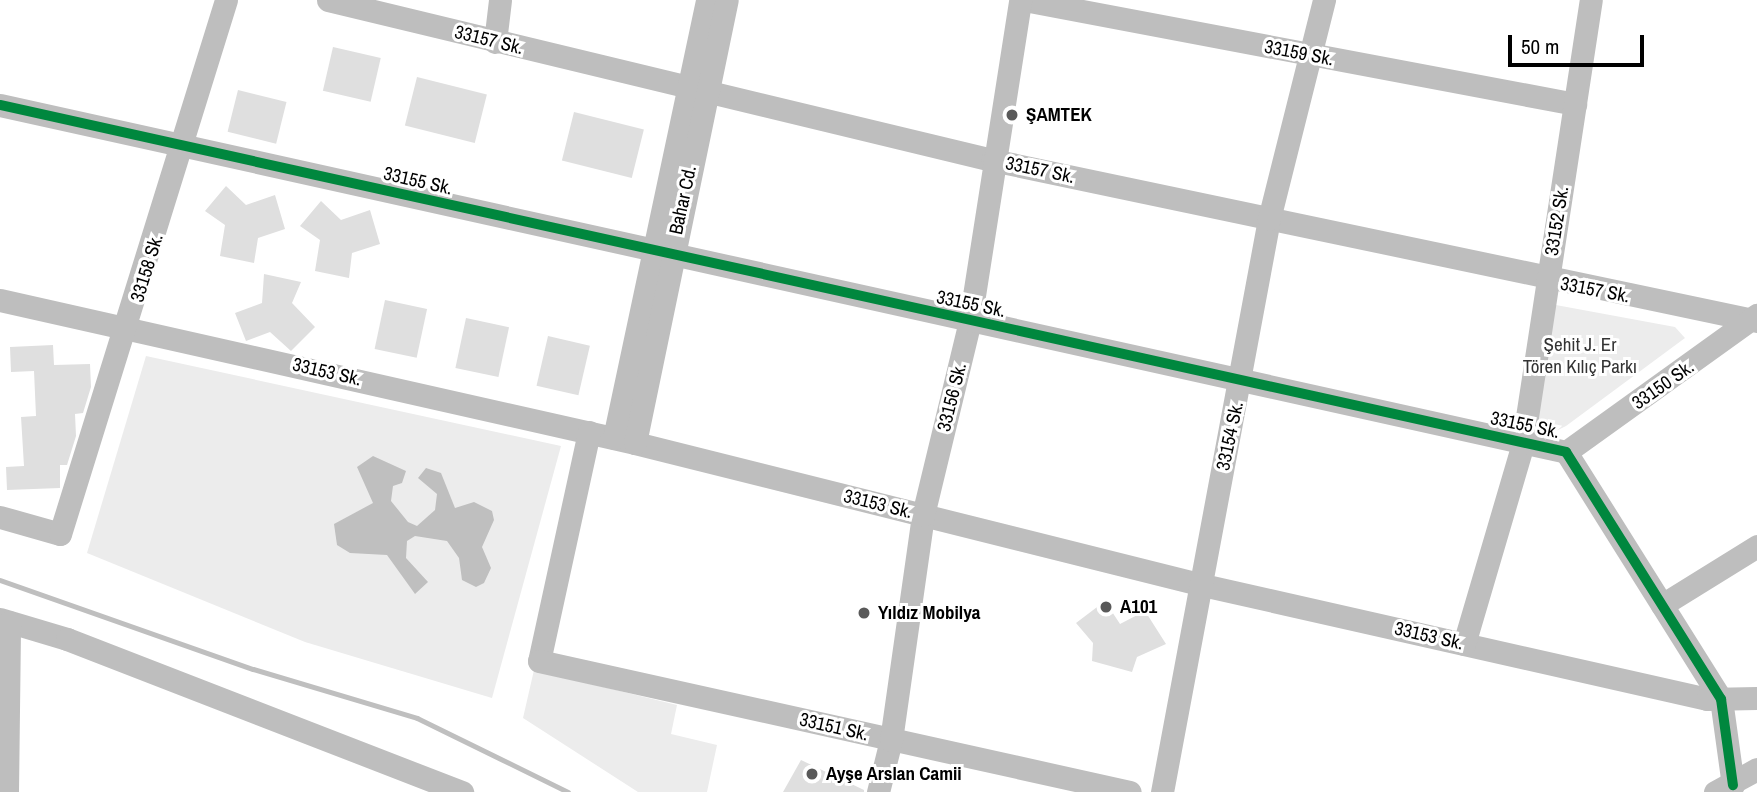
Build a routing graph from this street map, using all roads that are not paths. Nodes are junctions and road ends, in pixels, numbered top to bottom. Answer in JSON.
{"nodes":[{"id":1,"x":226,"y":0,"type":"edge"},
{"id":2,"x":328,"y":0,"type":"edge"},
{"id":3,"x":500,"y":0,"type":"edge"},
{"id":4,"x":707,"y":0,"type":"edge"},
{"id":5,"x":727,"y":0,"type":"edge"},
{"id":6,"x":1022,"y":0,"type":"edge"},
{"id":7,"x":1324,"y":0,"type":"edge"},
{"id":8,"x":1591,"y":0,"type":"edge"},
{"id":9,"x":495,"y":42,"type":"junction"},
{"id":10,"x":1309,"y":55,"type":"junction"},
{"id":11,"x":697,"y":92,"type":"junction"},
{"id":12,"x":1575,"y":104,"type":"junction"},
{"id":13,"x":0,"y":105,"type":"edge"},
{"id":14,"x":184,"y":146,"type":"junction"},
{"id":15,"x":992,"y":160,"type":"junction"},
{"id":16,"x":1269,"y":219,"type":"junction"},
{"id":17,"x":662,"y":255,"type":"junction"},
{"id":18,"x":1547,"y":281,"type":"junction"},
{"id":19,"x":0,"y":300,"type":"edge"},
{"id":20,"x":1757,"y":319,"type":"edge"},
{"id":21,"x":970,"y":321,"type":"junction"},
{"id":22,"x":129,"y":327,"type":"junction"},
{"id":23,"x":1242,"y":382,"type":"junction"},
{"id":24,"x":589,"y":432,"type":"junction"},
{"id":25,"x":624,"y":440,"type":"junction"},
{"id":26,"x":1523,"y":443,"type":"junction"},
{"id":27,"x":1566,"y":452,"type":"junction"},
{"id":28,"x":923,"y":515,"type":"junction"},
{"id":29,"x":0,"y":517,"type":"edge"},
{"id":30,"x":1757,"y":545,"type":"edge"},
{"id":31,"x":1198,"y":584,"type":"junction"},
{"id":32,"x":1662,"y":605,"type":"junction"},
{"id":33,"x":5,"y":620,"type":"edge"},
{"id":34,"x":1464,"y":644,"type":"junction"},
{"id":35,"x":1757,"y":698,"type":"edge"},
{"id":36,"x":1721,"y":699,"type":"junction"},
{"id":37,"x":891,"y":740,"type":"junction"},
{"id":38,"x":1757,"y":769,"type":"edge"},
{"id":39,"x":1724,"y":789,"type":"edge"},
{"id":40,"x":7,"y":792,"type":"edge"},
{"id":41,"x":462,"y":792,"type":"edge"},
{"id":42,"x":878,"y":792,"type":"edge"},
{"id":43,"x":1130,"y":792,"type":"edge"},
{"id":44,"x":1162,"y":792,"type":"edge"}],
"edges":[{"from":1,"to":14,"type":"street","name":"33158 Sk."},
{"from":2,"to":9,"type":"street","name":"33157 Sk."},
{"from":3,"to":9,"type":"street"},
{"from":4,"to":11,"type":"street","name":"Bahar Cd."},
{"from":5,"to":11,"type":"street","name":"Bahar Cd."},
{"from":6,"to":10,"type":"street","name":"33159 Sk."},
{"from":6,"to":15,"type":"street","name":"33156 Sk."},
{"from":7,"to":10,"type":"street","name":"33154 Sk."},
{"from":8,"to":12,"type":"street","name":"33152 Sk."},
{"from":9,"to":11,"type":"street","name":"33157 Sk."},
{"from":10,"to":12,"type":"street","name":"33159 Sk."},
{"from":10,"to":16,"type":"street","name":"33154 Sk."},
{"from":11,"to":15,"type":"street","name":"33157 Sk."},
{"from":11,"to":17,"type":"street","name":"Bahar Cd."},
{"from":12,"to":18,"type":"street","name":"33152 Sk."},
{"from":13,"to":14,"type":"street","name":"33155 Sk."},
{"from":14,"to":17,"type":"street","name":"33155 Sk."},
{"from":14,"to":22,"type":"street","name":"33158 Sk."},
{"from":15,"to":16,"type":"street","name":"33157 Sk."},
{"from":15,"to":21,"type":"street","name":"33156 Sk."},
{"from":16,"to":18,"type":"street","name":"33157 Sk."},
{"from":16,"to":23,"type":"street","name":"33154 Sk."},
{"from":17,"to":21,"type":"street","name":"33155 Sk."},
{"from":17,"to":25,"type":"street","name":"Bahar Cd."},
{"from":18,"to":20,"type":"street","name":"33157 Sk."},
{"from":18,"to":26,"type":"street","name":"33152 Sk."},
{"from":19,"to":22,"type":"street","name":"33153 Sk."},
{"from":20,"to":27,"type":"street","name":"33150 Sk."},
{"from":21,"to":23,"type":"street","name":"33155 Sk."},
{"from":21,"to":28,"type":"street","name":"33156 Sk."},
{"from":22,"to":24,"type":"street","name":"33153 Sk."},
{"from":22,"to":29,"type":"street","name":"33158 Sk."},
{"from":23,"to":26,"type":"street","name":"33155 Sk."},
{"from":23,"to":31,"type":"street","name":"33154 Sk."},
{"from":24,"to":25,"type":"street","name":"33153 Sk."},
{"from":24,"to":37,"type":"street","name":"33151 Sk."},
{"from":25,"to":28,"type":"street","name":"33153 Sk."},
{"from":26,"to":27,"type":"street","name":"33155 Sk."},
{"from":26,"to":34,"type":"street","name":"33152 Sk."},
{"from":27,"to":32,"type":"street","name":"33155 Sk."},
{"from":28,"to":31,"type":"street","name":"33153 Sk."},
{"from":28,"to":37,"type":"street","name":"33156 Sk."},
{"from":30,"to":32,"type":"street"},
{"from":31,"to":34,"type":"street","name":"33153 Sk."},
{"from":31,"to":44,"type":"street","name":"33154 Sk."},
{"from":32,"to":36,"type":"street","name":"33155 Sk."},
{"from":33,"to":40,"type":"street"},
{"from":33,"to":41,"type":"street"},
{"from":34,"to":36,"type":"street","name":"33153 Sk."},
{"from":35,"to":36,"type":"street","name":"33153 Sk."},
{"from":36,"to":39,"type":"street","name":"33155 Sk."},
{"from":37,"to":42,"type":"street","name":"33156 Sk."},
{"from":37,"to":43,"type":"street","name":"33151 Sk."},
{"from":38,"to":39,"type":"street"}]}
